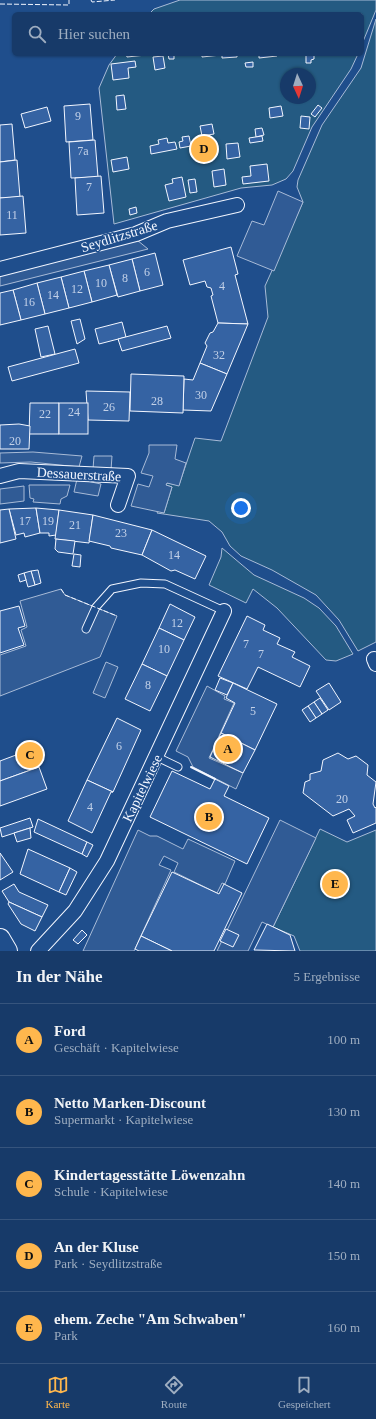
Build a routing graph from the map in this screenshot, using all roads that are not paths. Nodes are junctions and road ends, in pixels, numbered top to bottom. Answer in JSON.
{"nodes":[{"id":1,"x":237,"y":205,"type":"dead end"},
{"id":2,"x":0,"y":269,"type":"edge"},
{"id":3,"x":0,"y":476,"type":"edge"},
{"id":4,"x":118,"y":505,"type":"dead end"},
{"id":5,"x":224,"y":611,"type":"joint"},
{"id":6,"x":86,"y":629,"type":"dead end"},
{"id":7,"x":156,"y":757,"type":"junction"},
{"id":8,"x":178,"y":767,"type":"dead end"},
{"id":9,"x":0,"y":939,"type":"edge"},
{"id":10,"x":7,"y":951,"type":"edge"},
{"id":11,"x":38,"y":951,"type":"edge"}],
"edges":[{"from":1,"to":2,"type":"street","name":"Seydlitzstraße"},
{"from":3,"to":4,"type":"street","name":"Dessauerstraße"},
{"from":5,"to":6,"type":"lane"},
{"from":5,"to":7,"type":"street","name":"Kapitelwiese"},
{"from":7,"to":8,"type":"lane"},
{"from":7,"to":11,"type":"street","name":"Kapitelwiese"},
{"from":9,"to":10,"type":"main road"}]}
